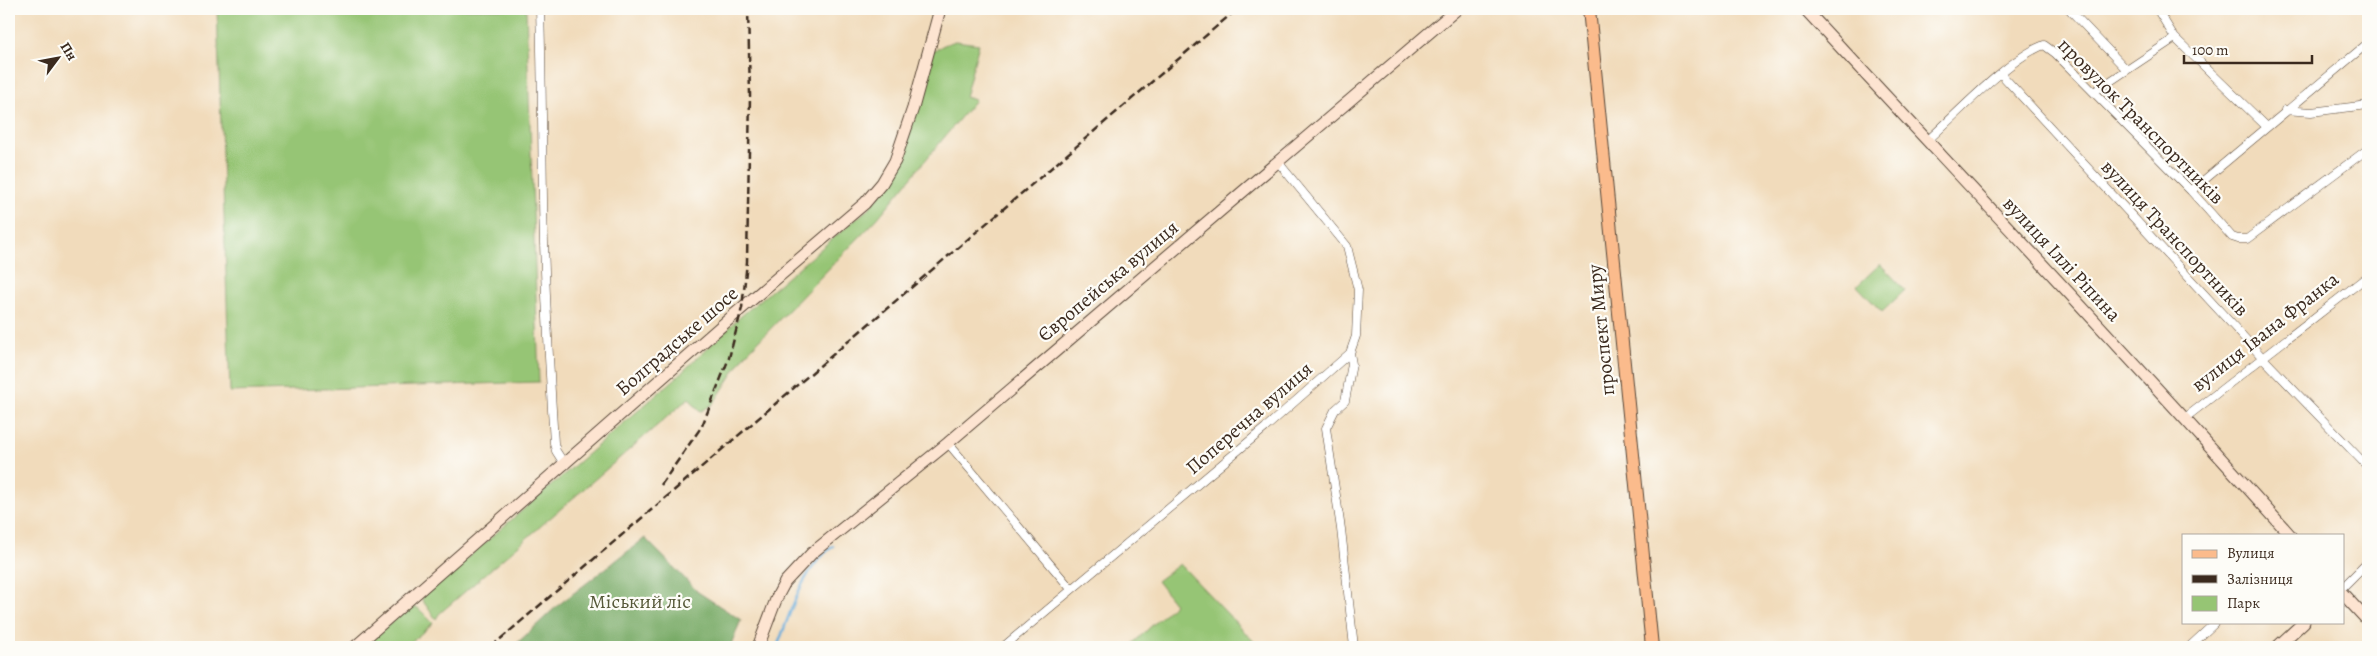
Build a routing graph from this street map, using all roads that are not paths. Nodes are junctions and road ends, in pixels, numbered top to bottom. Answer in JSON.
{"nodes":[{"id":1,"x":540,"y":9,"type":"edge"},
{"id":2,"x":940,"y":9,"type":"edge"},
{"id":3,"x":1457,"y":9,"type":"edge"},
{"id":4,"x":1589,"y":9,"type":"edge"},
{"id":5,"x":1805,"y":9,"type":"edge"},
{"id":6,"x":2069,"y":9,"type":"edge"},
{"id":7,"x":2157,"y":9,"type":"edge"},
{"id":8,"x":2175,"y":38,"type":"junction"},
{"id":9,"x":2368,"y":43,"type":"edge"},
{"id":10,"x":2127,"y":70,"type":"junction"},
{"id":11,"x":2001,"y":74,"type":"junction"},
{"id":12,"x":2094,"y":92,"type":"junction"},
{"id":13,"x":2368,"y":105,"type":"edge"},
{"id":14,"x":2286,"y":110,"type":"junction"},
{"id":15,"x":2266,"y":126,"type":"junction"},
{"id":16,"x":1927,"y":141,"type":"junction"},
{"id":17,"x":2368,"y":149,"type":"edge"},
{"id":18,"x":1278,"y":162,"type":"junction"},
{"id":19,"x":2191,"y":191,"type":"junction"},
{"id":20,"x":2368,"y":276,"type":"edge"},
{"id":21,"x":1350,"y":353,"type":"junction"},
{"id":22,"x":2263,"y":358,"type":"junction"},
{"id":23,"x":2185,"y":418,"type":"junction"},
{"id":24,"x":948,"y":443,"type":"junction"},
{"id":25,"x":565,"y":465,"type":"junction"},
{"id":26,"x":2368,"y":466,"type":"edge"},
{"id":27,"x":2289,"y":534,"type":"edge"},
{"id":28,"x":2368,"y":562,"type":"edge"},
{"id":29,"x":2344,"y":586,"type":"edge"},
{"id":30,"x":1071,"y":589,"type":"junction"},
{"id":31,"x":2344,"y":595,"type":"edge"},
{"id":32,"x":2368,"y":621,"type":"edge"},
{"id":33,"x":2214,"y":624,"type":"edge"},
{"id":34,"x":2302,"y":624,"type":"edge"},
{"id":35,"x":355,"y":647,"type":"edge"},
{"id":36,"x":758,"y":647,"type":"edge"},
{"id":37,"x":1003,"y":647,"type":"edge"},
{"id":38,"x":1354,"y":647,"type":"edge"},
{"id":39,"x":1652,"y":647,"type":"edge"},
{"id":40,"x":2189,"y":647,"type":"edge"},
{"id":41,"x":2277,"y":647,"type":"edge"}],
"edges":[{"from":1,"to":25,"type":"street"},
{"from":2,"to":25,"type":"main road","name":"Болградське шосе"},
{"from":3,"to":18,"type":"main road","name":"Європейська вулиця"},
{"from":4,"to":39,"type":"main road","name":"проспект Миру"},
{"from":5,"to":16,"type":"main road","name":"вулиця Іллі Ріпина"},
{"from":6,"to":10,"type":"street"},
{"from":7,"to":8,"type":"street"},
{"from":8,"to":10,"type":"street"},
{"from":8,"to":15,"type":"street"},
{"from":9,"to":14,"type":"street"},
{"from":10,"to":12,"type":"street"},
{"from":11,"to":12,"type":"street","name":"провулок Транспортників"},
{"from":11,"to":16,"type":"street","name":"провулок Транспортників"},
{"from":11,"to":22,"type":"street","name":"вулиця Транспортників"},
{"from":12,"to":19,"type":"street","name":"провулок Транспортників"},
{"from":13,"to":14,"type":"street"},
{"from":14,"to":15,"type":"street"},
{"from":15,"to":19,"type":"street"},
{"from":16,"to":23,"type":"main road","name":"вулиця Іллі Ріпина"},
{"from":17,"to":19,"type":"street","name":"провулок Транспортників"},
{"from":18,"to":21,"type":"street"},
{"from":18,"to":24,"type":"main road","name":"Європейська вулиця"},
{"from":20,"to":22,"type":"street","name":"вулиця Івана Франка"},
{"from":21,"to":30,"type":"street","name":"Поперечна вулиця"},
{"from":21,"to":38,"type":"street"},
{"from":22,"to":23,"type":"street","name":"вулиця Івана Франка"},
{"from":22,"to":26,"type":"street","name":"вулиця Транспортників"},
{"from":23,"to":27,"type":"main road","name":"вулиця Іллі Ріпина"},
{"from":24,"to":30,"type":"street"},
{"from":24,"to":36,"type":"main road","name":"Європейська вулиця"},
{"from":25,"to":35,"type":"main road","name":"Болградське шосе"},
{"from":28,"to":29,"type":"street"},
{"from":30,"to":37,"type":"street","name":"Поперечна вулиця"},
{"from":31,"to":32,"type":"main road"},
{"from":33,"to":40,"type":"street"},
{"from":34,"to":41,"type":"main road"}]}
